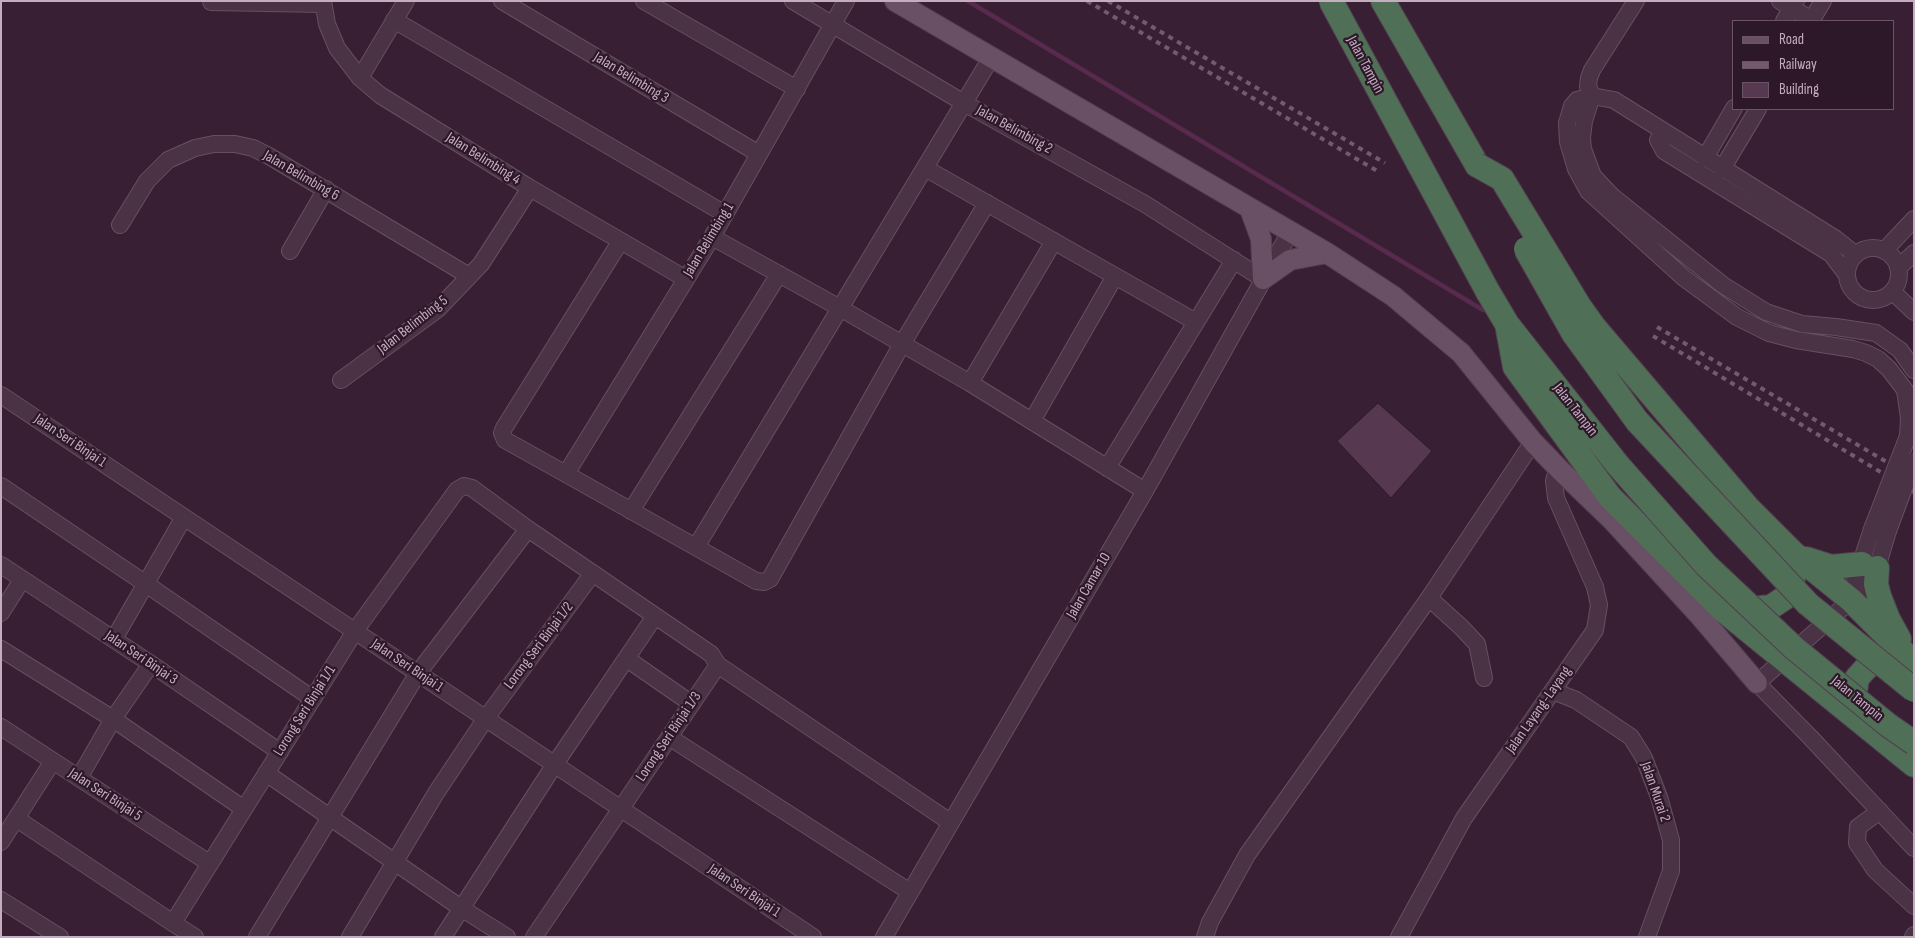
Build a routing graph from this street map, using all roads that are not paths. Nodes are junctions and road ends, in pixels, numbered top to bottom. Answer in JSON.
{"nodes":[{"id":1,"x":406,"y":1,"type":"edge"},
{"id":2,"x":502,"y":1,"type":"edge"},
{"id":3,"x":644,"y":1,"type":"edge"},
{"id":4,"x":793,"y":1,"type":"edge"},
{"id":5,"x":846,"y":1,"type":"edge"},
{"id":6,"x":895,"y":1,"type":"edge"},
{"id":7,"x":1331,"y":1,"type":"edge"},
{"id":8,"x":1383,"y":1,"type":"edge"},
{"id":9,"x":1636,"y":1,"type":"edge"},
{"id":10,"x":1823,"y":1,"type":"edge"},
{"id":11,"x":214,"y":2,"type":"edge"},
{"id":12,"x":323,"y":2,"type":"edge"},
{"id":13,"x":1788,"y":8,"type":"edge"},
{"id":14,"x":394,"y":20,"type":"junction"},
{"id":15,"x":1810,"y":20,"type":"edge"},
{"id":16,"x":1813,"y":20,"type":"edge"},
{"id":17,"x":833,"y":24,"type":"junction"},
{"id":18,"x":991,"y":58,"type":"junction"},
{"id":19,"x":360,"y":78,"type":"junction"},
{"id":20,"x":797,"y":88,"type":"junction"},
{"id":21,"x":1592,"y":96,"type":"junction"},
{"id":22,"x":964,"y":103,"type":"junction"},
{"id":23,"x":1733,"y":110,"type":"edge"},
{"id":24,"x":1757,"y":110,"type":"edge"},
{"id":25,"x":1663,"y":131,"type":"junction"},
{"id":26,"x":759,"y":154,"type":"junction"},
{"id":27,"x":1704,"y":158,"type":"junction"},
{"id":28,"x":925,"y":168,"type":"junction"},
{"id":29,"x":1722,"y":169,"type":"junction"},
{"id":30,"x":530,"y":188,"type":"junction"},
{"id":31,"x":326,"y":189,"type":"junction"},
{"id":32,"x":987,"y":203,"type":"junction"},
{"id":33,"x":1250,"y":209,"type":"junction"},
{"id":34,"x":725,"y":214,"type":"junction"},
{"id":35,"x":1914,"y":219,"type":"edge"},
{"id":36,"x":120,"y":225,"type":"dead end"},
{"id":37,"x":1290,"y":232,"type":"junction"},
{"id":38,"x":712,"y":237,"type":"junction"},
{"id":39,"x":1054,"y":241,"type":"junction"},
{"id":40,"x":620,"y":242,"type":"junction"},
{"id":41,"x":290,"y":251,"type":"dead end"},
{"id":42,"x":1884,"y":251,"type":"junction"},
{"id":43,"x":1327,"y":253,"type":"junction"},
{"id":44,"x":1914,"y":253,"type":"edge"},
{"id":45,"x":1856,"y":255,"type":"junction"},
{"id":46,"x":1234,"y":260,"type":"junction"},
{"id":47,"x":1899,"y":267,"type":"junction"},
{"id":48,"x":779,"y":274,"type":"junction"},
{"id":49,"x":1847,"y":274,"type":"junction"},
{"id":50,"x":469,"y":276,"type":"junction"},
{"id":51,"x":1115,"y":276,"type":"junction"},
{"id":52,"x":686,"y":279,"type":"junction"},
{"id":53,"x":1263,"y":279,"type":"junction"},
{"id":54,"x":1893,"y":292,"type":"junction"},
{"id":55,"x":840,"y":308,"type":"junction"},
{"id":56,"x":1914,"y":312,"type":"edge"},
{"id":57,"x":1196,"y":322,"type":"junction"},
{"id":58,"x":1507,"y":324,"type":"junction"},
{"id":59,"x":1584,"y":330,"type":"junction"},
{"id":60,"x":902,"y":344,"type":"junction"},
{"id":61,"x":1914,"y":370,"type":"edge"},
{"id":62,"x":341,"y":380,"type":"dead end"},
{"id":63,"x":970,"y":383,"type":"junction"},
{"id":64,"x":2,"y":398,"type":"edge"},
{"id":65,"x":1032,"y":421,"type":"junction"},
{"id":66,"x":1533,"y":442,"type":"junction"},
{"id":67,"x":1914,"y":461,"type":"edge"},
{"id":68,"x":1107,"y":468,"type":"junction"},
{"id":69,"x":1560,"y":471,"type":"junction"},
{"id":70,"x":566,"y":474,"type":"junction"},
{"id":71,"x":1,"y":486,"type":"edge"},
{"id":72,"x":1144,"y":491,"type":"junction"},
{"id":73,"x":631,"y":511,"type":"junction"},
{"id":74,"x":184,"y":517,"type":"junction"},
{"id":75,"x":528,"y":528,"type":"junction"},
{"id":76,"x":1880,"y":530,"type":"junction"},
{"id":77,"x":696,"y":547,"type":"junction"},
{"id":78,"x":1793,"y":553,"type":"junction"},
{"id":79,"x":1,"y":565,"type":"edge"},
{"id":80,"x":1869,"y":566,"type":"junction"},
{"id":81,"x":593,"y":573,"type":"junction"},
{"id":82,"x":22,"y":580,"type":"junction"},
{"id":83,"x":146,"y":584,"type":"junction"},
{"id":84,"x":1429,"y":598,"type":"junction"},
{"id":85,"x":1850,"y":600,"type":"junction"},
{"id":86,"x":1723,"y":610,"type":"junction"},
{"id":87,"x":1754,"y":610,"type":"junction"},
{"id":88,"x":1,"y":613,"type":"edge"},
{"id":89,"x":655,"y":616,"type":"junction"},
{"id":90,"x":355,"y":631,"type":"junction"},
{"id":91,"x":114,"y":639,"type":"junction"},
{"id":92,"x":1,"y":649,"type":"edge"},
{"id":93,"x":626,"y":659,"type":"junction"},
{"id":94,"x":1784,"y":659,"type":"junction"},
{"id":95,"x":1912,"y":662,"type":"edge"},
{"id":96,"x":151,"y":664,"type":"junction"},
{"id":97,"x":718,"y":665,"type":"junction"},
{"id":98,"x":418,"y":673,"type":"junction"},
{"id":99,"x":1484,"y":678,"type":"dead end"},
{"id":100,"x":1757,"y":683,"type":"junction"},
{"id":101,"x":1553,"y":690,"type":"junction"},
{"id":102,"x":1914,"y":690,"type":"edge"},
{"id":103,"x":313,"y":699,"type":"junction"},
{"id":104,"x":692,"y":704,"type":"junction"},
{"id":105,"x":486,"y":718,"type":"junction"},
{"id":106,"x":1856,"y":718,"type":"junction"},
{"id":107,"x":113,"y":719,"type":"junction"},
{"id":108,"x":1,"y":727,"type":"edge"},
{"id":109,"x":669,"y":737,"type":"junction"},
{"id":110,"x":1914,"y":743,"type":"edge"},
{"id":111,"x":280,"y":752,"type":"junction"},
{"id":112,"x":54,"y":761,"type":"junction"},
{"id":113,"x":555,"y":764,"type":"junction"},
{"id":114,"x":1914,"y":765,"type":"edge"},
{"id":115,"x":266,"y":773,"type":"junction"},
{"id":116,"x":78,"y":778,"type":"junction"},
{"id":117,"x":244,"y":809,"type":"junction"},
{"id":118,"x":621,"y":809,"type":"junction"},
{"id":119,"x":1880,"y":811,"type":"junction"},
{"id":120,"x":329,"y":817,"type":"junction"},
{"id":121,"x":17,"y":819,"type":"junction"},
{"id":122,"x":950,"y":822,"type":"junction"},
{"id":123,"x":1,"y":842,"type":"edge"},
{"id":124,"x":1914,"y":848,"type":"edge"},
{"id":125,"x":394,"y":862,"type":"junction"},
{"id":126,"x":210,"y":864,"type":"junction"},
{"id":127,"x":910,"y":892,"type":"junction"},
{"id":128,"x":1,"y":900,"type":"edge"},
{"id":129,"x":1914,"y":906,"type":"edge"},
{"id":130,"x":461,"y":908,"type":"junction"},
{"id":131,"x":173,"y":923,"type":"junction"},
{"id":132,"x":60,"y":937,"type":"edge"},
{"id":133,"x":195,"y":937,"type":"edge"},
{"id":134,"x":257,"y":937,"type":"edge"},
{"id":135,"x":350,"y":937,"type":"edge"},
{"id":136,"x":443,"y":937,"type":"edge"},
{"id":137,"x":507,"y":937,"type":"edge"},
{"id":138,"x":534,"y":937,"type":"edge"},
{"id":139,"x":813,"y":937,"type":"edge"},
{"id":140,"x":884,"y":937,"type":"edge"},
{"id":141,"x":1205,"y":937,"type":"edge"},
{"id":142,"x":1398,"y":937,"type":"edge"},
{"id":143,"x":1647,"y":937,"type":"edge"}],
"edges":[{"from":1,"to":14,"type":"street"},
{"from":2,"to":26,"type":"street","name":"Jalan Belimbing 3"},
{"from":3,"to":20,"type":"street"},
{"from":4,"to":17,"type":"street","name":"Jalan Belimbing 2"},
{"from":5,"to":17,"type":"street","name":"Jalan Belimbing 1"},
{"from":6,"to":18,"type":"main road"},
{"from":7,"to":58,"type":"highway","name":"Jalan Tampin","bridge":true},
{"from":8,"to":59,"type":"highway","bridge":true},
{"from":9,"to":21,"type":"street"},
{"from":10,"to":16,"type":"street"},
{"from":11,"to":12,"type":"street"},
{"from":12,"to":19,"type":"street","name":"Jalan Belimbing 4"},
{"from":13,"to":15,"type":"street"},
{"from":14,"to":19,"type":"street"},
{"from":14,"to":34,"type":"street"},
{"from":17,"to":20,"type":"street","name":"Jalan Belimbing 1"},
{"from":17,"to":22,"type":"street","name":"Jalan Belimbing 2"},
{"from":18,"to":22,"type":"street"},
{"from":18,"to":33,"type":"main road"},
{"from":19,"to":30,"type":"street","name":"Jalan Belimbing 4"},
{"from":20,"to":26,"type":"street","name":"Jalan Belimbing 1"},
{"from":21,"to":25,"type":"street"},
{"from":21,"to":61,"type":"street"},
{"from":21,"to":76,"type":"street","bridge":true},
{"from":22,"to":28,"type":"street"},
{"from":22,"to":46,"type":"street","name":"Jalan Belimbing 2"},
{"from":23,"to":27,"type":"street"},
{"from":24,"to":29,"type":"street"},
{"from":25,"to":27,"type":"street"},
{"from":25,"to":49,"type":"street"},
{"from":26,"to":34,"type":"street","name":"Jalan Belimbing 1"},
{"from":27,"to":29,"type":"street"},
{"from":28,"to":32,"type":"street"},
{"from":28,"to":55,"type":"street"},
{"from":29,"to":45,"type":"street"},
{"from":30,"to":40,"type":"street","name":"Jalan Belimbing 4"},
{"from":30,"to":50,"type":"street","name":"Jalan Belimbing 5"},
{"from":31,"to":36,"type":"street","name":"Jalan Belimbing 6"},
{"from":31,"to":41,"type":"street"},
{"from":31,"to":50,"type":"street","name":"Jalan Belimbing 6"},
{"from":32,"to":39,"type":"street"},
{"from":32,"to":60,"type":"street"},
{"from":33,"to":37,"type":"main road"},
{"from":33,"to":53,"type":"main road"},
{"from":34,"to":38,"type":"street","name":"Jalan Belimbing 1"},
{"from":35,"to":42,"type":"street"},
{"from":37,"to":43,"type":"main road"},
{"from":37,"to":53,"type":"street","name":"Jalan Camar 10"},
{"from":38,"to":48,"type":"street"},
{"from":38,"to":52,"type":"street","name":"Jalan Belimbing 1"},
{"from":39,"to":51,"type":"street"},
{"from":39,"to":63,"type":"street"},
{"from":40,"to":52,"type":"street","name":"Jalan Belimbing 4"},
{"from":40,"to":70,"type":"street"},
{"from":42,"to":45,"type":"street"},
{"from":42,"to":47,"type":"street"},
{"from":43,"to":53,"type":"main road"},
{"from":43,"to":66,"type":"main road"},
{"from":44,"to":47,"type":"street"},
{"from":45,"to":49,"type":"street"},
{"from":46,"to":53,"type":"street","name":"Jalan Belimbing 2"},
{"from":46,"to":57,"type":"street"},
{"from":47,"to":54,"type":"street"},
{"from":48,"to":55,"type":"street"},
{"from":48,"to":73,"type":"street"},
{"from":49,"to":54,"type":"street"},
{"from":50,"to":62,"type":"street","name":"Jalan Belimbing 5"},
{"from":51,"to":57,"type":"street"},
{"from":51,"to":65,"type":"street"},
{"from":52,"to":70,"type":"street","name":"Jalan Belimbing 1"},
{"from":53,"to":72,"type":"street","name":"Jalan Camar 10"},
{"from":54,"to":56,"type":"street"},
{"from":55,"to":60,"type":"street"},
{"from":55,"to":77,"type":"street"},
{"from":57,"to":68,"type":"street"},
{"from":58,"to":86,"type":"highway"},
{"from":58,"to":87,"type":"highway","name":"Jalan Tampin","bridge":true},
{"from":59,"to":78,"type":"highway"},
{"from":59,"to":102,"type":"highway","bridge":true},
{"from":60,"to":63,"type":"street"},
{"from":60,"to":77,"type":"street"},
{"from":63,"to":65,"type":"street"},
{"from":64,"to":74,"type":"street","name":"Jalan Seri Binjai 1"},
{"from":65,"to":68,"type":"street"},
{"from":66,"to":69,"type":"main road"},
{"from":66,"to":84,"type":"street"},
{"from":67,"to":76,"type":"street","bridge":true},
{"from":68,"to":72,"type":"street"},
{"from":69,"to":100,"type":"main road"},
{"from":69,"to":101,"type":"street","name":"Jalan Layang-Layang"},
{"from":70,"to":73,"type":"street"},
{"from":71,"to":83,"type":"street"},
{"from":72,"to":122,"type":"street","name":"Jalan Camar 10"},
{"from":73,"to":77,"type":"street"},
{"from":74,"to":83,"type":"street"},
{"from":74,"to":90,"type":"street","name":"Jalan Seri Binjai 1"},
{"from":75,"to":81,"type":"street"},
{"from":75,"to":90,"type":"street","name":"Lorong Seri Binjai 1/1"},
{"from":75,"to":98,"type":"street"},
{"from":76,"to":80,"type":"street"},
{"from":78,"to":80,"type":"highway"},
{"from":78,"to":85,"type":"highway"},
{"from":78,"to":87,"type":"highway"},
{"from":79,"to":82,"type":"street","name":"Jalan Seri Binjai 3"},
{"from":80,"to":85,"type":"street"},
{"from":80,"to":95,"type":"highway"},
{"from":81,"to":89,"type":"street"},
{"from":81,"to":105,"type":"street","name":"Lorong Seri Binjai 1/2"},
{"from":82,"to":88,"type":"street"},
{"from":82,"to":91,"type":"street","name":"Jalan Seri Binjai 3"},
{"from":83,"to":91,"type":"street"},
{"from":83,"to":103,"type":"street"},
{"from":84,"to":99,"type":"street"},
{"from":84,"to":141,"type":"street"},
{"from":85,"to":94,"type":"street"},
{"from":85,"to":95,"type":"highway"},
{"from":86,"to":87,"type":"highway"},
{"from":86,"to":94,"type":"highway"},
{"from":87,"to":110,"type":"highway","name":"Jalan Tampin","bridge":true},
{"from":89,"to":93,"type":"street"},
{"from":89,"to":97,"type":"street"},
{"from":90,"to":98,"type":"street","name":"Jalan Seri Binjai 1"},
{"from":90,"to":103,"type":"street","name":"Lorong Seri Binjai 1/1"},
{"from":91,"to":96,"type":"street","name":"Jalan Seri Binjai 3"},
{"from":92,"to":107,"type":"street"},
{"from":93,"to":104,"type":"street"},
{"from":93,"to":113,"type":"street"},
{"from":94,"to":100,"type":"street"},
{"from":94,"to":106,"type":"highway"},
{"from":95,"to":106,"type":"highway"},
{"from":96,"to":107,"type":"street"},
{"from":96,"to":111,"type":"street","name":"Jalan Seri Binjai 3"},
{"from":97,"to":104,"type":"street","name":"Lorong Seri Binjai 1/3"},
{"from":97,"to":122,"type":"street"},
{"from":98,"to":105,"type":"street","name":"Jalan Seri Binjai 1"},
{"from":98,"to":120,"type":"street"},
{"from":100,"to":119,"type":"street"},
{"from":101,"to":142,"type":"street","name":"Jalan Layang-Layang"},
{"from":101,"to":143,"type":"street","name":"Jalan Murai 2"},
{"from":103,"to":111,"type":"street","name":"Lorong Seri Binjai 1/1"},
{"from":104,"to":109,"type":"street","name":"Lorong Seri Binjai 1/3"},
{"from":105,"to":113,"type":"street","name":"Jalan Seri Binjai 1"},
{"from":105,"to":125,"type":"street","name":"Lorong Seri Binjai 1/2"},
{"from":106,"to":114,"type":"highway"},
{"from":107,"to":116,"type":"street"},
{"from":107,"to":117,"type":"street"},
{"from":108,"to":112,"type":"street","name":"Jalan Seri Binjai 5"},
{"from":109,"to":118,"type":"street","name":"Lorong Seri Binjai 1/3"},
{"from":109,"to":127,"type":"street"},
{"from":111,"to":115,"type":"street","name":"Lorong Seri Binjai 1/1"},
{"from":112,"to":116,"type":"street","name":"Jalan Seri Binjai 5"},
{"from":112,"to":121,"type":"street"},
{"from":113,"to":118,"type":"street","name":"Jalan Seri Binjai 1"},
{"from":113,"to":130,"type":"street"},
{"from":115,"to":117,"type":"street","name":"Lorong Seri Binjai 1/1"},
{"from":115,"to":120,"type":"street"},
{"from":116,"to":126,"type":"street","name":"Jalan Seri Binjai 5"},
{"from":117,"to":126,"type":"street","name":"Lorong Seri Binjai 1/1"},
{"from":118,"to":138,"type":"street","name":"Lorong Seri Binjai 1/3"},
{"from":118,"to":139,"type":"street","name":"Jalan Seri Binjai 1"},
{"from":119,"to":124,"type":"street"},
{"from":119,"to":129,"type":"street"},
{"from":120,"to":125,"type":"street"},
{"from":120,"to":134,"type":"street"},
{"from":121,"to":123,"type":"street"},
{"from":121,"to":131,"type":"street"},
{"from":122,"to":127,"type":"street","name":"Jalan Camar 10"},
{"from":125,"to":130,"type":"street"},
{"from":125,"to":135,"type":"street","name":"Lorong Seri Binjai 1/2"},
{"from":126,"to":131,"type":"street","name":"Lorong Seri Binjai 1/1"},
{"from":127,"to":140,"type":"street","name":"Jalan Camar 10"},
{"from":128,"to":132,"type":"street"},
{"from":130,"to":136,"type":"street"},
{"from":130,"to":137,"type":"street"},
{"from":131,"to":133,"type":"street"}]}
